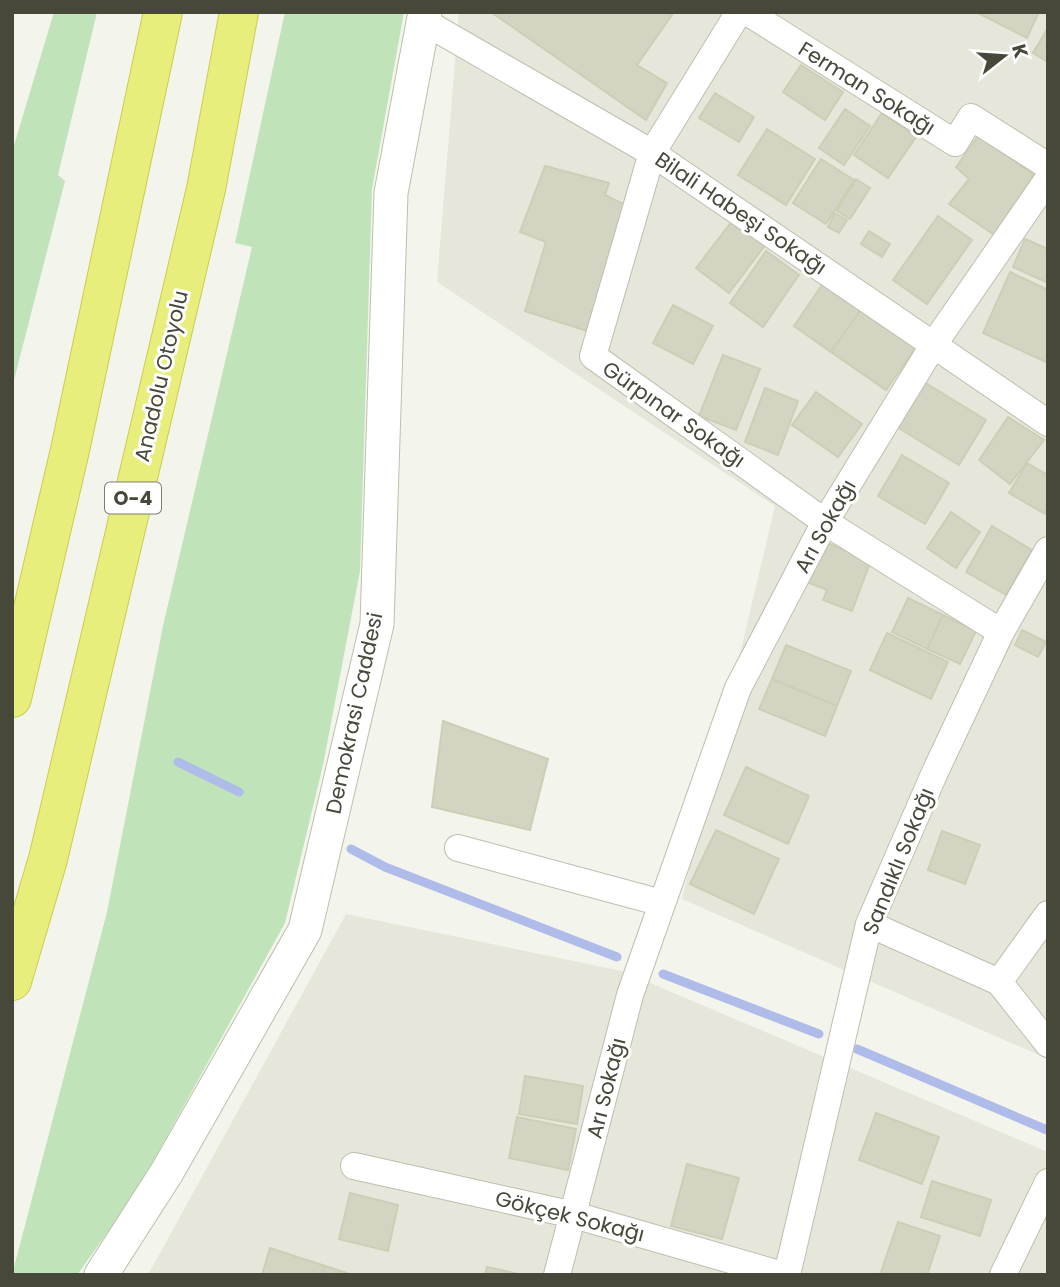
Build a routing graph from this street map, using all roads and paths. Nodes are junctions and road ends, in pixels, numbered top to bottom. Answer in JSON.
{"nodes":[{"id":1,"x":163,"y":12,"type":"edge"},
{"id":2,"x":239,"y":12,"type":"edge"},
{"id":3,"x":739,"y":12,"type":"edge"},
{"id":4,"x":747,"y":12,"type":"edge"},
{"id":5,"x":424,"y":17,"type":"edge"},
{"id":6,"x":652,"y":153,"type":"junction"},
{"id":7,"x":1048,"y":166,"type":"edge"},
{"id":8,"x":1048,"y":178,"type":"edge"},
{"id":9,"x":934,"y":344,"type":"junction"},
{"id":10,"x":1048,"y":423,"type":"edge"},
{"id":11,"x":825,"y":522,"type":"junction"},
{"id":12,"x":1048,"y":550,"type":"edge"},
{"id":13,"x":1001,"y":632,"type":"junction"},
{"id":14,"x":12,"y":698,"type":"edge"},
{"id":15,"x":458,"y":848,"type":"dead end"},
{"id":16,"x":662,"y":903,"type":"junction"},
{"id":17,"x":1048,"y":914,"type":"edge"},
{"id":18,"x":869,"y":924,"type":"junction"},
{"id":19,"x":12,"y":981,"type":"edge"},
{"id":20,"x":999,"y":982,"type":"junction"},
{"id":21,"x":1048,"y":1044,"type":"edge"},
{"id":22,"x":354,"y":1167,"type":"dead end"},
{"id":23,"x":1047,"y":1186,"type":"edge"},
{"id":24,"x":574,"y":1215,"type":"junction"},
{"id":25,"x":101,"y":1275,"type":"edge"},
{"id":26,"x":557,"y":1275,"type":"edge"},
{"id":27,"x":785,"y":1275,"type":"edge"},
{"id":28,"x":1003,"y":1275,"type":"edge"}],
"edges":[{"from":1,"to":14,"type":"highway"},
{"from":2,"to":19,"type":"highway","name":"Anadolu Otoyolu","number":"O-4"},
{"from":3,"to":6,"type":"street","name":"Gürpınar Sokağı"},
{"from":4,"to":7,"type":"street","name":"Ferman Sokağı"},
{"from":5,"to":6,"type":"street","name":"Bilali Habeşi Sokağı"},
{"from":5,"to":25,"type":"street","name":"Demokrasi Caddesi"},
{"from":6,"to":9,"type":"street","name":"Bilali Habeşi Sokağı"},
{"from":6,"to":11,"type":"street","name":"Gürpınar Sokağı"},
{"from":8,"to":9,"type":"street","name":"Arı Sokağı"},
{"from":9,"to":10,"type":"street","name":"Bilali Habeşi Sokağı"},
{"from":9,"to":11,"type":"street","name":"Arı Sokağı"},
{"from":11,"to":13,"type":"street","name":"Gürpınar Sokağı"},
{"from":11,"to":16,"type":"street","name":"Arı Sokağı"},
{"from":12,"to":13,"type":"street","name":"Sandıklı Sokağı"},
{"from":13,"to":18,"type":"street","name":"Sandıklı Sokağı"},
{"from":15,"to":16,"type":"street"},
{"from":16,"to":24,"type":"street","name":"Arı Sokağı"},
{"from":17,"to":20,"type":"street"},
{"from":18,"to":20,"type":"street"},
{"from":18,"to":27,"type":"street","name":"Sandıklı Sokağı"},
{"from":20,"to":21,"type":"street"},
{"from":22,"to":24,"type":"street","name":"Gökçek Sokağı"},
{"from":23,"to":28,"type":"street"},
{"from":24,"to":26,"type":"street","name":"Arı Sokağı"},
{"from":24,"to":27,"type":"street","name":"Gökçek Sokağı"}]}
